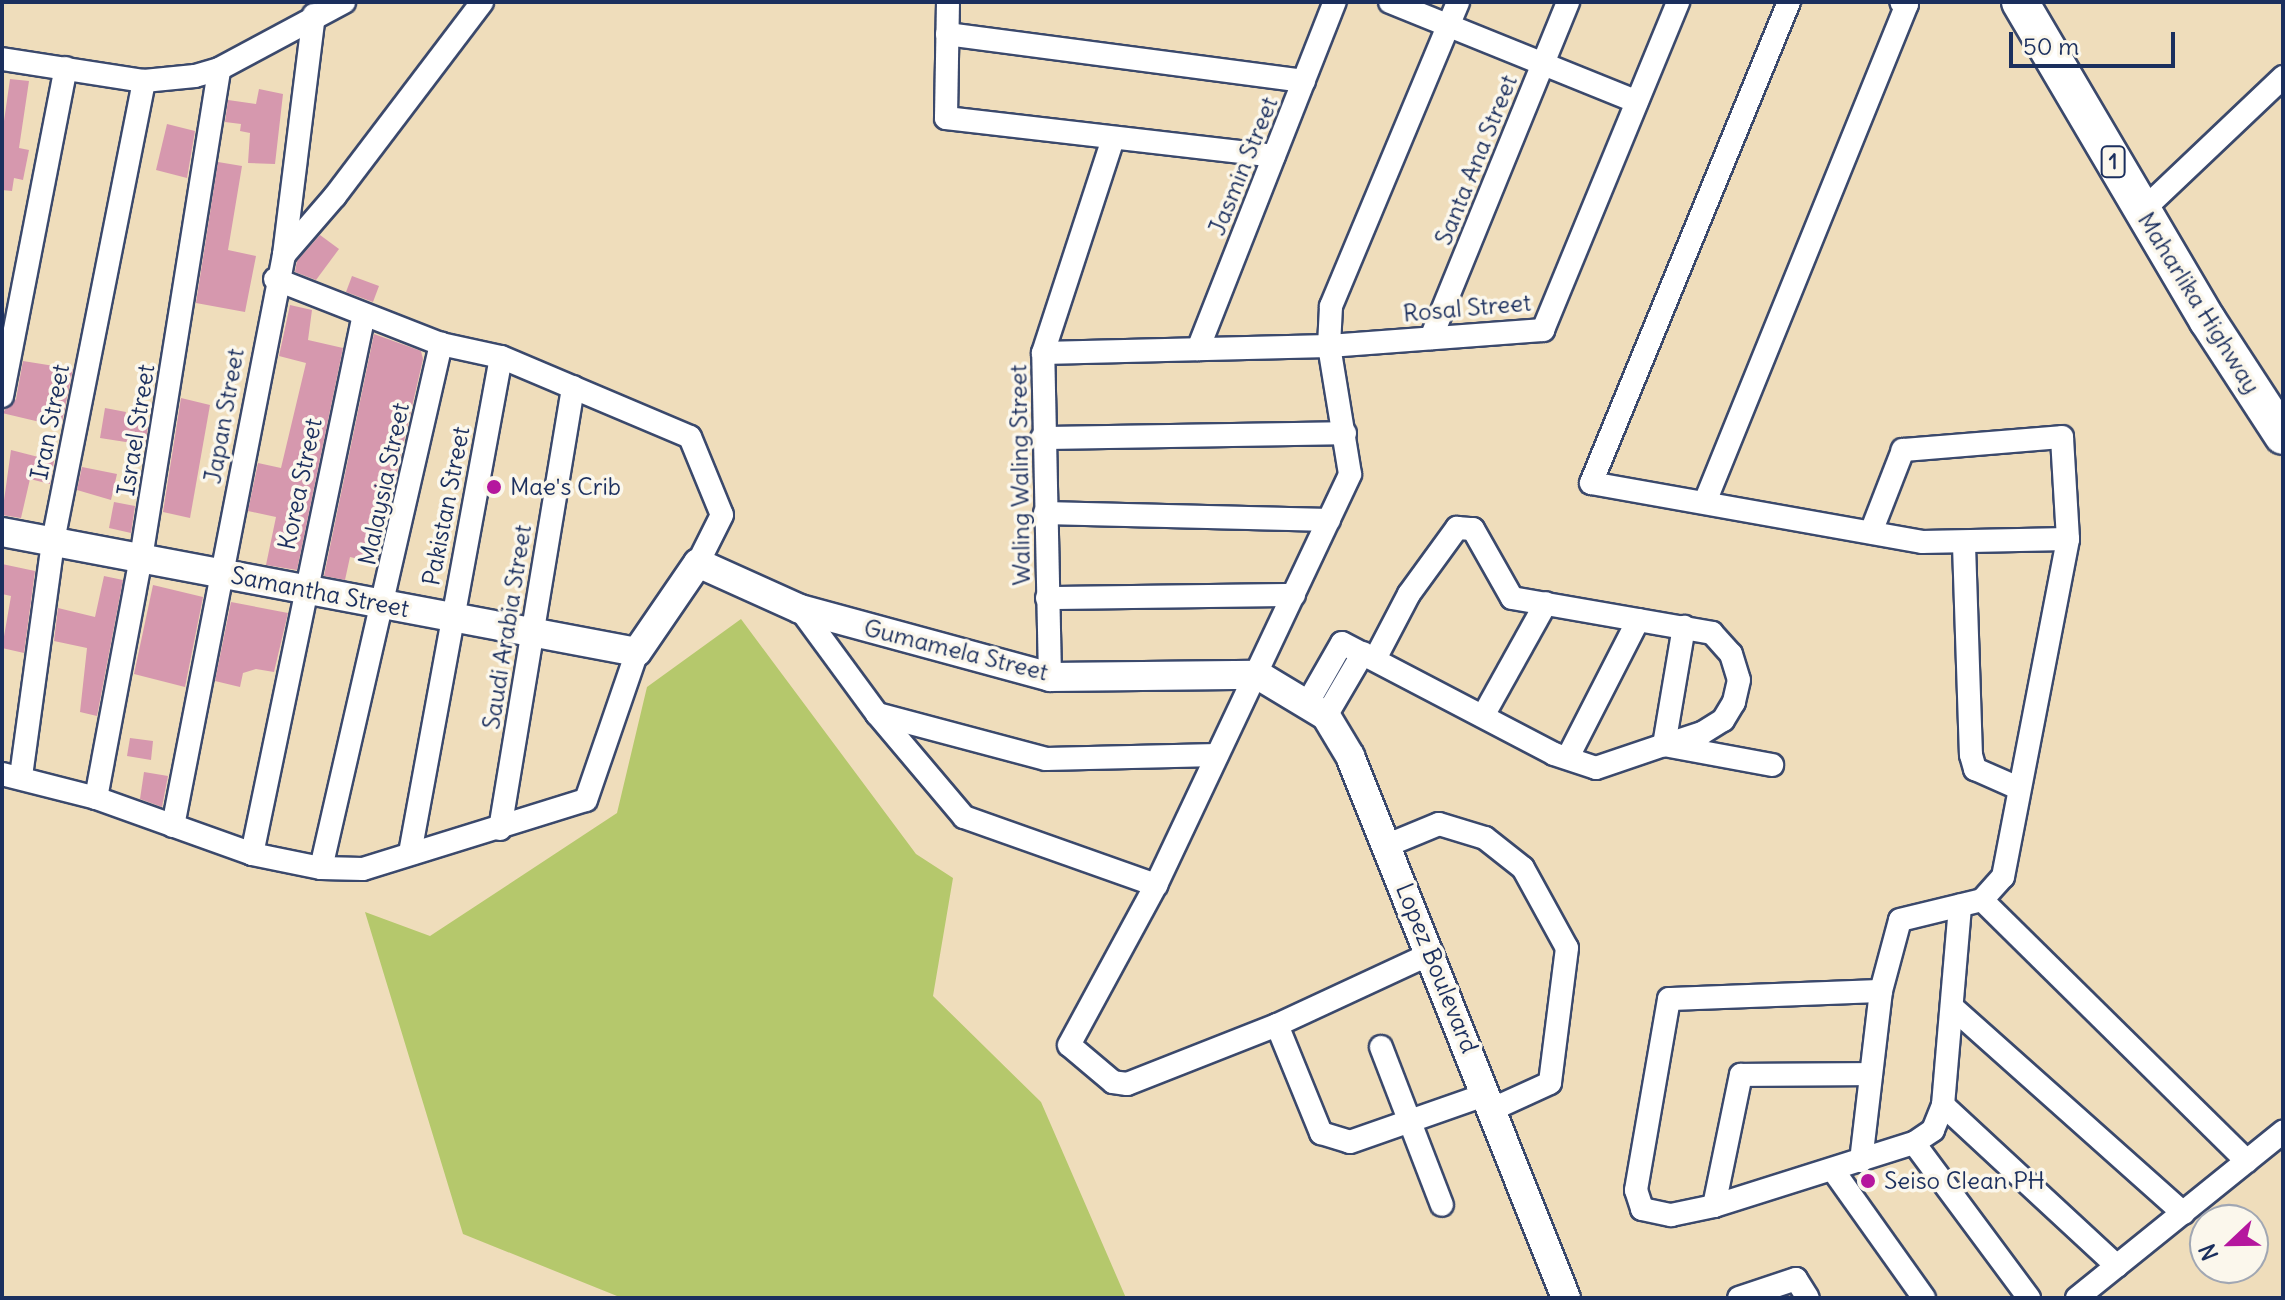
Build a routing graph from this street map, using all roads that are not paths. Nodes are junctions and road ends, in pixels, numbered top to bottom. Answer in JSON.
{"nodes":[{"id":1,"x":344,"y":2,"type":"edge"},
{"id":2,"x":482,"y":2,"type":"edge"},
{"id":3,"x":948,"y":2,"type":"edge"},
{"id":4,"x":1335,"y":2,"type":"edge"},
{"id":5,"x":1390,"y":2,"type":"edge"},
{"id":6,"x":1458,"y":2,"type":"edge"},
{"id":7,"x":1568,"y":2,"type":"edge"},
{"id":8,"x":1678,"y":2,"type":"edge"},
{"id":9,"x":1789,"y":2,"type":"edge"},
{"id":10,"x":1901,"y":2,"type":"edge"},
{"id":11,"x":2020,"y":2,"type":"edge"},
{"id":12,"x":314,"y":15,"type":"junction"},
{"id":13,"x":1448,"y":26,"type":"junction"},
{"id":14,"x":947,"y":34,"type":"junction"},
{"id":15,"x":2,"y":59,"type":"edge"},
{"id":16,"x":1543,"y":64,"type":"junction"},
{"id":17,"x":66,"y":68,"type":"junction"},
{"id":18,"x":219,"y":69,"type":"junction"},
{"id":19,"x":2283,"y":77,"type":"edge"},
{"id":20,"x":144,"y":81,"type":"junction"},
{"id":21,"x":1304,"y":81,"type":"junction"},
{"id":22,"x":1637,"y":102,"type":"junction"},
{"id":23,"x":1113,"y":139,"type":"junction"},
{"id":24,"x":1274,"y":156,"type":"junction"},
{"id":25,"x":2142,"y":211,"type":"junction"},
{"id":26,"x":284,"y":255,"type":"junction"},
{"id":27,"x":275,"y":279,"type":"junction"},
{"id":28,"x":364,"y":314,"type":"junction"},
{"id":29,"x":1431,"y":338,"type":"junction"},
{"id":30,"x":441,"y":344,"type":"junction"},
{"id":31,"x":1329,"y":346,"type":"junction"},
{"id":32,"x":1198,"y":349,"type":"junction"},
{"id":33,"x":1043,"y":353,"type":"junction"},
{"id":34,"x":501,"y":357,"type":"junction"},
{"id":35,"x":573,"y":387,"type":"junction"},
{"id":36,"x":2,"y":396,"type":"edge"},
{"id":37,"x":1345,"y":433,"type":"junction"},
{"id":38,"x":2283,"y":436,"type":"edge"},
{"id":39,"x":1042,"y":438,"type":"junction"},
{"id":40,"x":1705,"y":502,"type":"junction"},
{"id":41,"x":1045,"y":513,"type":"junction"},
{"id":42,"x":1329,"y":520,"type":"junction"},
{"id":43,"x":2,"y":532,"type":"edge"},
{"id":44,"x":1871,"y":532,"type":"junction"},
{"id":45,"x":2068,"y":539,"type":"junction"},
{"id":46,"x":53,"y":541,"type":"junction"},
{"id":47,"x":1964,"y":545,"type":"junction"},
{"id":48,"x":141,"y":558,"type":"junction"},
{"id":49,"x":698,"y":563,"type":"junction"},
{"id":50,"x":222,"y":573,"type":"junction"},
{"id":51,"x":304,"y":589,"type":"junction"},
{"id":52,"x":1294,"y":595,"type":"junction"},
{"id":53,"x":1047,"y":598,"type":"junction"},
{"id":54,"x":1546,"y":603,"type":"junction"},
{"id":55,"x":384,"y":604,"type":"junction"},
{"id":56,"x":800,"y":609,"type":"junction"},
{"id":57,"x":452,"y":617,"type":"junction"},
{"id":58,"x":1638,"y":620,"type":"junction"},
{"id":59,"x":1684,"y":627,"type":"junction"},
{"id":60,"x":532,"y":632,"type":"junction"},
{"id":61,"x":637,"y":652,"type":"junction"},
{"id":62,"x":1369,"y":656,"type":"junction"},
{"id":63,"x":1258,"y":675,"type":"junction"},
{"id":64,"x":1050,"y":677,"type":"junction"},
{"id":65,"x":1316,"y":710,"type":"junction"},
{"id":66,"x":877,"y":714,"type":"junction"},
{"id":67,"x":1483,"y":716,"type":"junction"},
{"id":68,"x":1664,"y":745,"type":"junction"},
{"id":69,"x":1217,"y":755,"type":"junction"},
{"id":70,"x":1568,"y":757,"type":"junction"},
{"id":71,"x":1772,"y":765,"type":"dead end"},
{"id":72,"x":12,"y":775,"type":"edge"},
{"id":73,"x":2016,"y":787,"type":"junction"},
{"id":74,"x":96,"y":798,"type":"junction"},
{"id":75,"x":173,"y":826,"type":"junction"},
{"id":76,"x":500,"y":829,"type":"junction"},
{"id":77,"x":1388,"y":845,"type":"junction"},
{"id":78,"x":410,"y":853,"type":"junction"},
{"id":79,"x":252,"y":854,"type":"junction"},
{"id":80,"x":321,"y":868,"type":"junction"},
{"id":81,"x":1156,"y":885,"type":"junction"},
{"id":82,"x":1982,"y":900,"type":"junction"},
{"id":83,"x":1960,"y":906,"type":"junction"},
{"id":84,"x":1432,"y":953,"type":"junction"},
{"id":85,"x":1881,"y":991,"type":"junction"},
{"id":86,"x":1952,"y":1007,"type":"junction"},
{"id":87,"x":1277,"y":1025,"type":"junction"},
{"id":88,"x":1381,"y":1047,"type":"dead end"},
{"id":89,"x":1871,"y":1074,"type":"junction"},
{"id":90,"x":1490,"y":1102,"type":"junction"},
{"id":91,"x":1943,"y":1105,"type":"junction"},
{"id":92,"x":1410,"y":1120,"type":"junction"},
{"id":93,"x":2283,"y":1132,"type":"edge"},
{"id":94,"x":1914,"y":1143,"type":"junction"},
{"id":95,"x":1861,"y":1161,"type":"junction"},
{"id":96,"x":2247,"y":1161,"type":"junction"},
{"id":97,"x":1833,"y":1170,"type":"junction"},
{"id":98,"x":1442,"y":1205,"type":"dead end"},
{"id":99,"x":1714,"y":1206,"type":"junction"},
{"id":100,"x":2183,"y":1213,"type":"junction"},
{"id":101,"x":2117,"y":1266,"type":"junction"},
{"id":102,"x":1566,"y":1298,"type":"edge"},
{"id":103,"x":1739,"y":1298,"type":"edge"},
{"id":104,"x":1808,"y":1298,"type":"edge"},
{"id":105,"x":1924,"y":1298,"type":"edge"},
{"id":106,"x":2029,"y":1298,"type":"edge"},
{"id":107,"x":2077,"y":1298,"type":"edge"}],
"edges":[{"from":1,"to":12,"type":"street"},
{"from":2,"to":26,"type":"street"},
{"from":3,"to":14,"type":"street"},
{"from":4,"to":21,"type":"street","name":"Jasmin Street"},
{"from":5,"to":13,"type":"street"},
{"from":6,"to":13,"type":"street"},
{"from":7,"to":16,"type":"street","name":"Santa Ana Street"},
{"from":8,"to":22,"type":"street","name":"Rosal Street"},
{"from":9,"to":40,"type":"street"},
{"from":10,"to":40,"type":"street"},
{"from":11,"to":25,"type":"main road","name":"Maharlika Highway","number":"1"},
{"from":12,"to":18,"type":"street"},
{"from":12,"to":26,"type":"street","name":"Japan Street"},
{"from":13,"to":16,"type":"street"},
{"from":13,"to":31,"type":"street"},
{"from":14,"to":21,"type":"street"},
{"from":14,"to":23,"type":"street"},
{"from":15,"to":17,"type":"street"},
{"from":16,"to":22,"type":"street"},
{"from":16,"to":29,"type":"street","name":"Santa Ana Street"},
{"from":17,"to":20,"type":"street"},
{"from":17,"to":36,"type":"street"},
{"from":18,"to":20,"type":"street"},
{"from":18,"to":48,"type":"street","name":"Israel Street"},
{"from":19,"to":25,"type":"street"},
{"from":20,"to":46,"type":"street","name":"Iran Street"},
{"from":21,"to":24,"type":"street","name":"Jasmin Street"},
{"from":22,"to":29,"type":"street","name":"Rosal Street"},
{"from":23,"to":24,"type":"street"},
{"from":23,"to":33,"type":"street","name":"Waling Waling Street"},
{"from":24,"to":32,"type":"street","name":"Jasmin Street"},
{"from":25,"to":38,"type":"main road","name":"Maharlika Highway","number":"1"},
{"from":26,"to":27,"type":"street","name":"Japan Street"},
{"from":27,"to":28,"type":"street"},
{"from":27,"to":50,"type":"street","name":"Japan Street"},
{"from":28,"to":30,"type":"street"},
{"from":28,"to":51,"type":"street","name":"Korea Street"},
{"from":29,"to":31,"type":"street","name":"Rosal Street"},
{"from":30,"to":34,"type":"street"},
{"from":30,"to":55,"type":"street","name":"Malaysia Street"},
{"from":31,"to":32,"type":"street","name":"Rosal Street"},
{"from":31,"to":37,"type":"street"},
{"from":32,"to":33,"type":"street","name":"Rosal Street"},
{"from":33,"to":39,"type":"street","name":"Waling Waling Street"},
{"from":34,"to":35,"type":"street"},
{"from":34,"to":57,"type":"street","name":"Pakistan Street"},
{"from":35,"to":49,"type":"street"},
{"from":35,"to":60,"type":"street","name":"Saudi Arabia Street"},
{"from":37,"to":39,"type":"street"},
{"from":37,"to":42,"type":"street"},
{"from":39,"to":41,"type":"street","name":"Waling Waling Street"},
{"from":40,"to":44,"type":"street"},
{"from":41,"to":42,"type":"street"},
{"from":41,"to":53,"type":"street","name":"Waling Waling Street"},
{"from":42,"to":52,"type":"street"},
{"from":43,"to":46,"type":"street","name":"Samantha Street"},
{"from":44,"to":45,"type":"street"},
{"from":44,"to":47,"type":"street"},
{"from":45,"to":47,"type":"street"},
{"from":45,"to":73,"type":"street"},
{"from":46,"to":48,"type":"street","name":"Samantha Street"},
{"from":46,"to":72,"type":"street","name":"Iran Street"},
{"from":47,"to":73,"type":"street"},
{"from":48,"to":50,"type":"street","name":"Samantha Street"},
{"from":48,"to":74,"type":"street","name":"Israel Street"},
{"from":49,"to":56,"type":"street","name":"Gumamela Street"},
{"from":49,"to":61,"type":"street"},
{"from":50,"to":51,"type":"street","name":"Samantha Street"},
{"from":50,"to":75,"type":"street","name":"Japan Street"},
{"from":51,"to":55,"type":"street","name":"Samantha Street"},
{"from":51,"to":79,"type":"street","name":"Korea Street"},
{"from":52,"to":53,"type":"street"},
{"from":52,"to":63,"type":"street"},
{"from":53,"to":64,"type":"street","name":"Waling Waling Street"},
{"from":54,"to":58,"type":"street"},
{"from":54,"to":62,"type":"street"},
{"from":54,"to":67,"type":"street"},
{"from":55,"to":57,"type":"street","name":"Samantha Street"},
{"from":55,"to":80,"type":"street","name":"Malaysia Street"},
{"from":56,"to":64,"type":"street","name":"Gumamela Street"},
{"from":56,"to":66,"type":"street"},
{"from":57,"to":60,"type":"street","name":"Samantha Street"},
{"from":57,"to":78,"type":"street","name":"Pakistan Street"},
{"from":58,"to":59,"type":"street"},
{"from":58,"to":70,"type":"street"},
{"from":59,"to":68,"type":"street"},
{"from":59,"to":68,"type":"street"},
{"from":60,"to":61,"type":"street","name":"Samantha Street"},
{"from":60,"to":76,"type":"street","name":"Saudi Arabia Street"},
{"from":61,"to":76,"type":"street"},
{"from":62,"to":65,"type":"street"},
{"from":62,"to":67,"type":"street"},
{"from":63,"to":64,"type":"street","name":"Gumamela Street"},
{"from":63,"to":65,"type":"street","name":"Lopez Boulevard"},
{"from":63,"to":69,"type":"street"},
{"from":65,"to":77,"type":"street","name":"Lopez Boulevard"},
{"from":66,"to":69,"type":"street"},
{"from":66,"to":81,"type":"street"},
{"from":67,"to":70,"type":"street"},
{"from":68,"to":70,"type":"street"},
{"from":68,"to":71,"type":"street"},
{"from":69,"to":81,"type":"street"},
{"from":72,"to":74,"type":"street"},
{"from":73,"to":82,"type":"street"},
{"from":74,"to":75,"type":"street"},
{"from":75,"to":79,"type":"street"},
{"from":76,"to":78,"type":"street"},
{"from":77,"to":84,"type":"street","name":"Lopez Boulevard"},
{"from":77,"to":90,"type":"street"},
{"from":78,"to":80,"type":"street"},
{"from":79,"to":80,"type":"street"},
{"from":81,"to":87,"type":"street"},
{"from":82,"to":83,"type":"street"},
{"from":82,"to":96,"type":"street"},
{"from":83,"to":85,"type":"street"},
{"from":83,"to":86,"type":"street"},
{"from":84,"to":87,"type":"street"},
{"from":84,"to":90,"type":"street","name":"Lopez Boulevard"},
{"from":85,"to":89,"type":"street"},
{"from":85,"to":99,"type":"street"},
{"from":86,"to":91,"type":"street"},
{"from":86,"to":100,"type":"street"},
{"from":87,"to":92,"type":"street"},
{"from":88,"to":92,"type":"street"},
{"from":89,"to":95,"type":"street"},
{"from":89,"to":99,"type":"street"},
{"from":90,"to":92,"type":"street"},
{"from":90,"to":102,"type":"street","name":"Lopez Boulevard"},
{"from":91,"to":94,"type":"street"},
{"from":91,"to":101,"type":"street"},
{"from":92,"to":98,"type":"street"},
{"from":93,"to":96,"type":"street"},
{"from":94,"to":95,"type":"street"},
{"from":94,"to":106,"type":"street"},
{"from":95,"to":97,"type":"street"},
{"from":96,"to":100,"type":"street"},
{"from":97,"to":99,"type":"street"},
{"from":97,"to":105,"type":"street"},
{"from":100,"to":101,"type":"street"},
{"from":101,"to":107,"type":"street"},
{"from":103,"to":104,"type":"street"}]}
